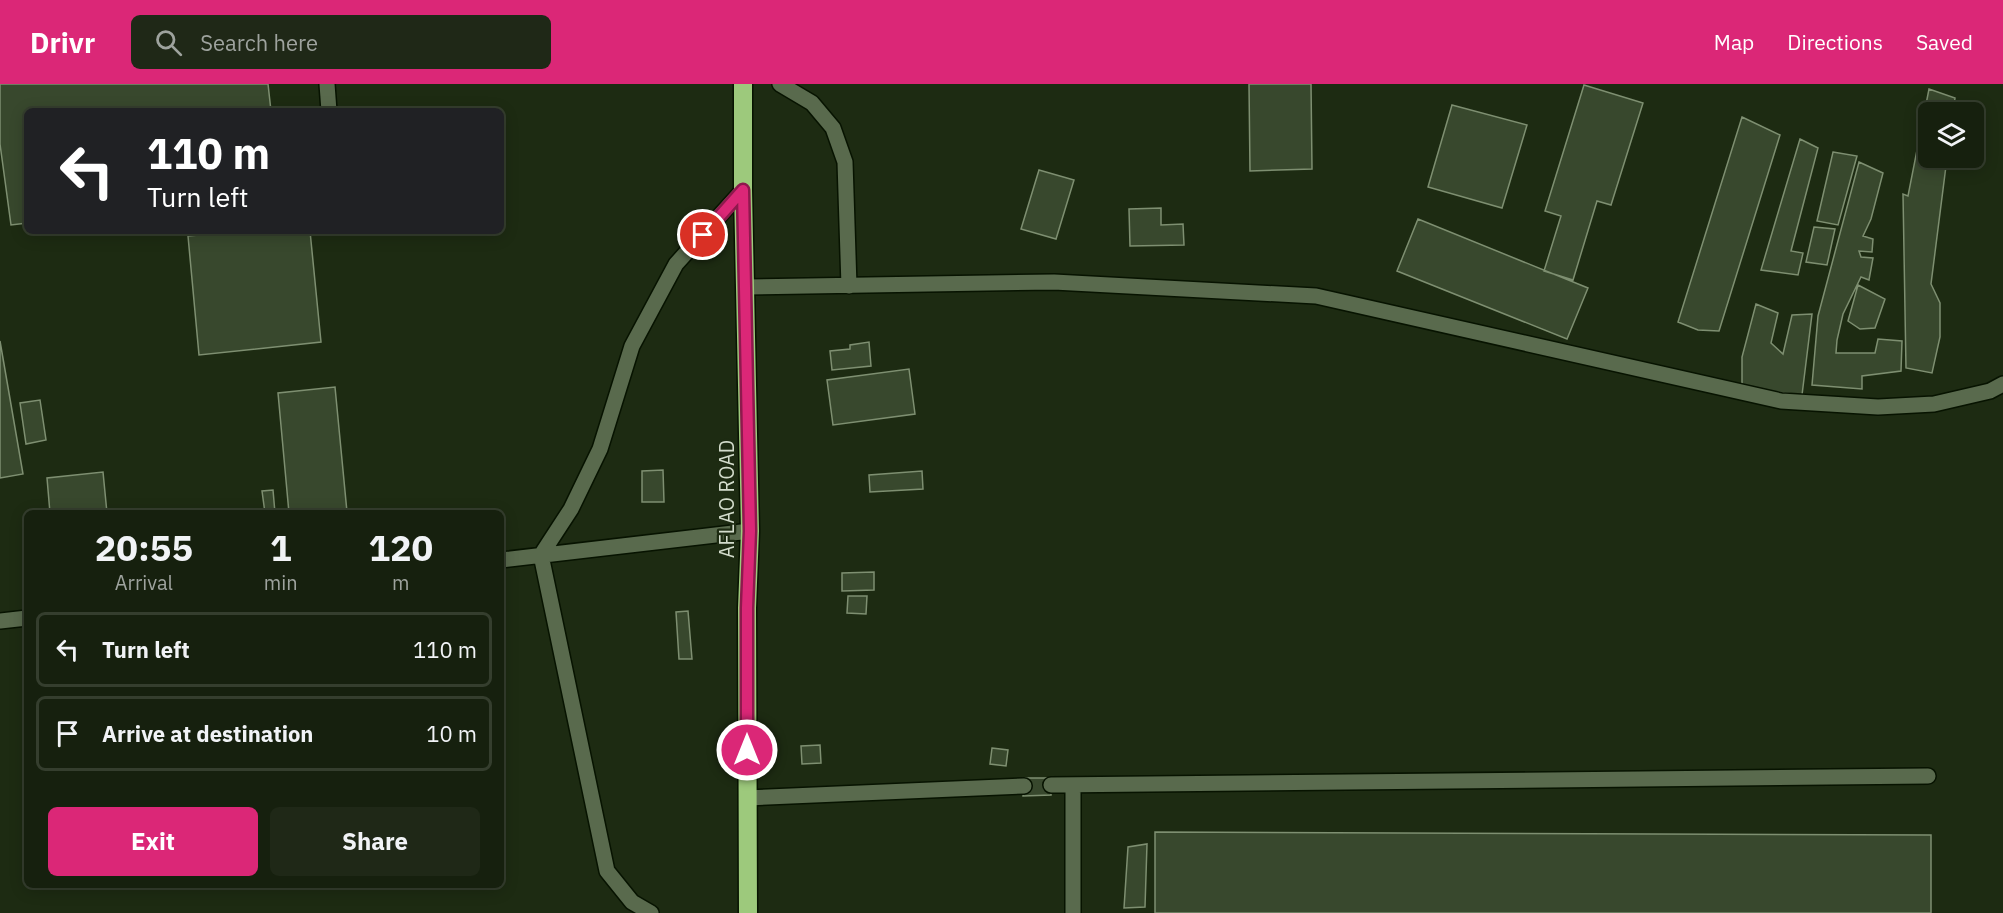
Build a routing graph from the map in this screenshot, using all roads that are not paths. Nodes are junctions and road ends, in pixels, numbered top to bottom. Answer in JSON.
{"nodes":[{"id":1,"x":327,"y":84,"type":"edge"},
{"id":2,"x":743,"y":84,"type":"edge"},
{"id":3,"x":780,"y":84,"type":"edge"},
{"id":4,"x":329,"y":108,"type":"edge"},
{"id":5,"x":743,"y":190,"type":"junction"},
{"id":6,"x":849,"y":286,"type":"junction"},
{"id":7,"x":746,"y":287,"type":"junction"},
{"id":8,"x":2003,"y":384,"type":"edge"},
{"id":9,"x":750,"y":531,"type":"junction"},
{"id":10,"x":541,"y":555,"type":"junction"},
{"id":11,"x":504,"y":560,"type":"edge"},
{"id":12,"x":24,"y":618,"type":"edge"},
{"id":13,"x":0,"y":621,"type":"edge"},
{"id":14,"x":1928,"y":776,"type":"dead end"},
{"id":15,"x":1051,"y":785,"type":"dead end"},
{"id":16,"x":1072,"y":785,"type":"junction"},
{"id":17,"x":1023,"y":786,"type":"dead end"},
{"id":18,"x":747,"y":798,"type":"junction"},
{"id":19,"x":651,"y":913,"type":"edge"},
{"id":20,"x":748,"y":913,"type":"edge"},
{"id":21,"x":1073,"y":913,"type":"edge"}],
"edges":[{"from":1,"to":4,"type":"lane"},
{"from":2,"to":5,"type":"highway","name":"AFLAO ROAD"},
{"from":3,"to":6,"type":"lane"},
{"from":5,"to":7,"type":"highway","name":"AFLAO ROAD"},
{"from":5,"to":10,"type":"lane"},
{"from":6,"to":7,"type":"lane"},
{"from":6,"to":8,"type":"lane"},
{"from":7,"to":9,"type":"highway","name":"AFLAO ROAD"},
{"from":9,"to":10,"type":"lane"},
{"from":9,"to":18,"type":"highway","name":"AFLAO ROAD"},
{"from":10,"to":11,"type":"lane"},
{"from":10,"to":19,"type":"lane"},
{"from":12,"to":13,"type":"lane"},
{"from":14,"to":16,"type":"lane"},
{"from":15,"to":16,"type":"lane"},
{"from":16,"to":21,"type":"lane"},
{"from":17,"to":18,"type":"lane"},
{"from":18,"to":20,"type":"highway","name":"AFLAO ROAD"}]}
